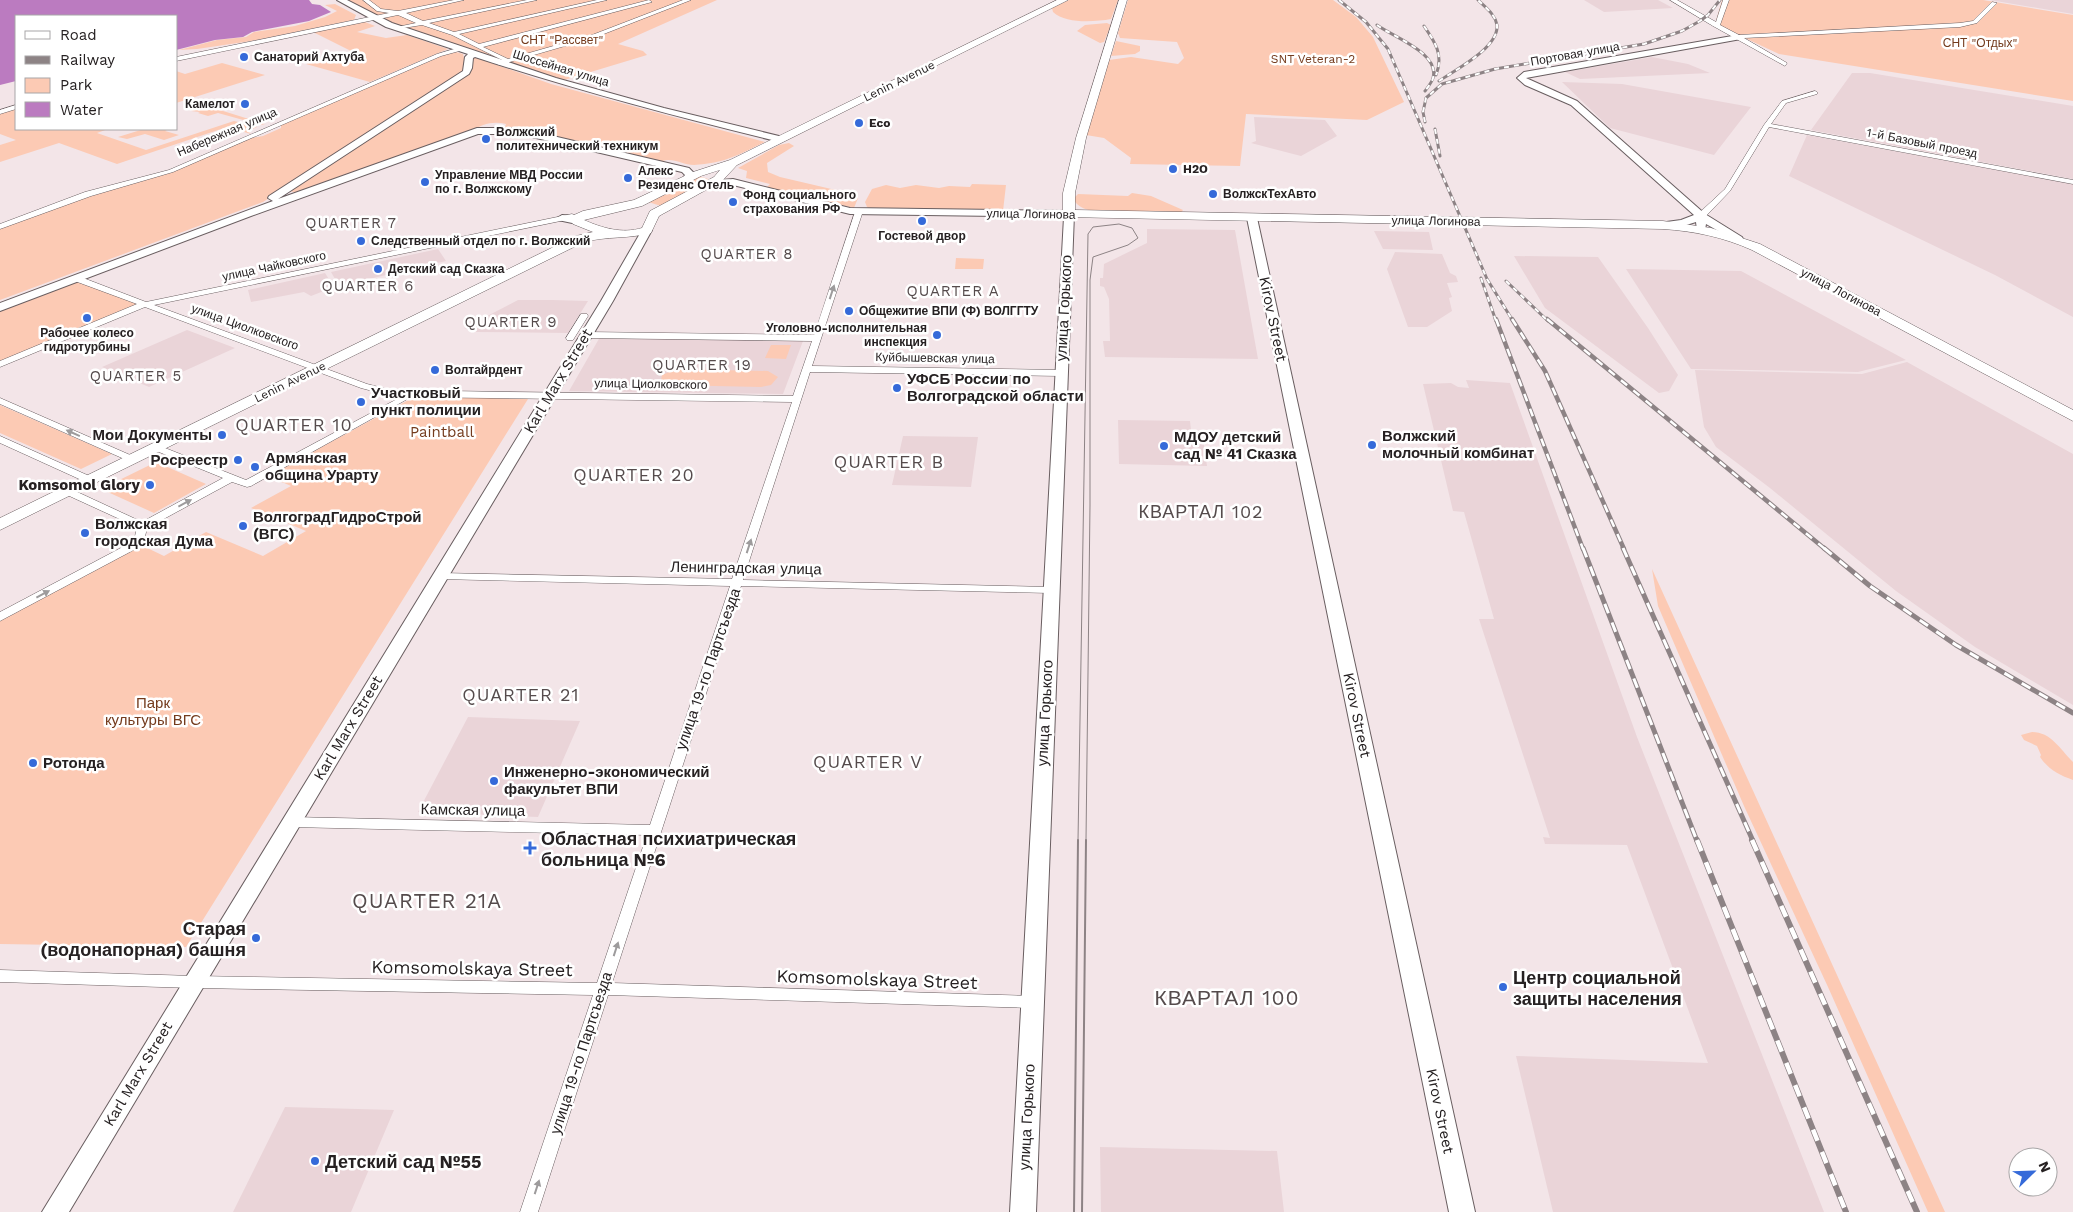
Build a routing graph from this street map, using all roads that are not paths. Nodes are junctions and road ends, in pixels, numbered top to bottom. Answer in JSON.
{"nodes":[{"id":1,"x":341,"y":0,"type":"edge"},
{"id":2,"x":366,"y":0,"type":"edge"},
{"id":3,"x":461,"y":0,"type":"edge"},
{"id":4,"x":534,"y":0,"type":"edge"},
{"id":5,"x":604,"y":0,"type":"edge"},
{"id":6,"x":688,"y":0,"type":"edge"},
{"id":7,"x":1064,"y":0,"type":"edge"},
{"id":8,"x":1123,"y":0,"type":"edge"},
{"id":9,"x":1673,"y":0,"type":"edge"},
{"id":10,"x":1726,"y":0,"type":"edge"},
{"id":11,"x":647,"y":1,"type":"edge"},
{"id":12,"x":1994,"y":3,"type":"dead end"},
{"id":13,"x":672,"y":7,"type":"junction"},
{"id":14,"x":395,"y":13,"type":"junction"},
{"id":15,"x":375,"y":18,"type":"junction"},
{"id":16,"x":421,"y":23,"type":"junction"},
{"id":17,"x":1715,"y":25,"type":"junction"},
{"id":18,"x":399,"y":28,"type":"junction"},
{"id":19,"x":454,"y":34,"type":"junction"},
{"id":20,"x":1738,"y":37,"type":"junction"},
{"id":21,"x":461,"y":49,"type":"junction"},
{"id":22,"x":476,"y":50,"type":"junction"},
{"id":23,"x":178,"y":59,"type":"edge"},
{"id":24,"x":503,"y":61,"type":"junction"},
{"id":25,"x":1785,"y":64,"type":"dead end"},
{"id":26,"x":1815,"y":93,"type":"dead end"},
{"id":27,"x":15,"y":107,"type":"edge"},
{"id":28,"x":0,"y":112,"type":"edge"},
{"id":29,"x":1767,"y":125,"type":"junction"},
{"id":30,"x":780,"y":140,"type":"junction"},
{"id":31,"x":734,"y":162,"type":"junction"},
{"id":32,"x":664,"y":165,"type":"junction"},
{"id":33,"x":686,"y":174,"type":"junction"},
{"id":34,"x":2073,"y":182,"type":"edge"},
{"id":35,"x":710,"y":184,"type":"junction"},
{"id":36,"x":756,"y":188,"type":"junction"},
{"id":37,"x":284,"y":191,"type":"junction"},
{"id":38,"x":300,"y":195,"type":"junction"},
{"id":39,"x":622,"y":206,"type":"junction"},
{"id":40,"x":859,"y":211,"type":"junction"},
{"id":41,"x":247,"y":214,"type":"junction"},
{"id":42,"x":654,"y":214,"type":"junction"},
{"id":43,"x":1068,"y":214,"type":"junction"},
{"id":44,"x":562,"y":218,"type":"joint"},
{"id":45,"x":1252,"y":218,"type":"junction"},
{"id":46,"x":582,"y":219,"type":"junction"},
{"id":47,"x":1701,"y":222,"type":"junction"},
{"id":48,"x":0,"y":227,"type":"edge"},
{"id":49,"x":647,"y":230,"type":"junction"},
{"id":50,"x":621,"y":235,"type":"junction"},
{"id":51,"x":580,"y":239,"type":"junction"},
{"id":52,"x":640,"y":243,"type":"junction"},
{"id":53,"x":75,"y":278,"type":"junction"},
{"id":54,"x":149,"y":305,"type":"junction"},
{"id":55,"x":0,"y":307,"type":"edge"},
{"id":56,"x":584,"y":316,"type":"dead end"},
{"id":57,"x":586,"y":335,"type":"junction"},
{"id":58,"x":570,"y":338,"type":"dead end"},
{"id":59,"x":818,"y":338,"type":"junction"},
{"id":60,"x":0,"y":364,"type":"edge"},
{"id":61,"x":318,"y":368,"type":"junction"},
{"id":62,"x":807,"y":369,"type":"junction"},
{"id":63,"x":1061,"y":373,"type":"junction"},
{"id":64,"x":408,"y":395,"type":"junction"},
{"id":65,"x":549,"y":395,"type":"junction"},
{"id":66,"x":798,"y":399,"type":"junction"},
{"id":67,"x":0,"y":401,"type":"edge"},
{"id":68,"x":2073,"y":416,"type":"edge"},
{"id":69,"x":0,"y":439,"type":"edge"},
{"id":70,"x":157,"y":448,"type":"junction"},
{"id":71,"x":134,"y":460,"type":"junction"},
{"id":72,"x":231,"y":478,"type":"junction"},
{"id":73,"x":92,"y":480,"type":"junction"},
{"id":74,"x":69,"y":492,"type":"junction"},
{"id":75,"x":0,"y":525,"type":"edge"},
{"id":76,"x":142,"y":526,"type":"junction"},
{"id":77,"x":440,"y":576,"type":"junction"},
{"id":78,"x":737,"y":583,"type":"junction"},
{"id":79,"x":1051,"y":590,"type":"junction"},
{"id":80,"x":0,"y":617,"type":"edge"},
{"id":81,"x":291,"y":822,"type":"junction"},
{"id":82,"x":655,"y":830,"type":"junction"},
{"id":83,"x":0,"y":976,"type":"edge"},
{"id":84,"x":194,"y":982,"type":"junction"},
{"id":85,"x":603,"y":989,"type":"junction"},
{"id":86,"x":1033,"y":1002,"type":"junction"},
{"id":87,"x":55,"y":1212,"type":"edge"},
{"id":88,"x":529,"y":1212,"type":"edge"},
{"id":89,"x":1023,"y":1212,"type":"edge"},
{"id":90,"x":1462,"y":1212,"type":"edge"}],
"edges":[{"from":1,"to":15,"type":"street","name":"Шоссейная улица"},
{"from":2,"to":14,"type":"street"},
{"from":3,"to":14,"type":"street"},
{"from":4,"to":16,"type":"street"},
{"from":5,"to":19,"type":"street"},
{"from":6,"to":13,"type":"street"},
{"from":7,"to":30,"type":"main road","name":"Lenin Avenue"},
{"from":8,"to":43,"type":"main road"},
{"from":9,"to":17,"type":"street"},
{"from":10,"to":17,"type":"street"},
{"from":11,"to":13,"type":"street"},
{"from":11,"to":22,"type":"street"},
{"from":12,"to":20,"type":"street"},
{"from":13,"to":24,"type":"street"},
{"from":14,"to":15,"type":"street"},
{"from":14,"to":16,"type":"street"},
{"from":15,"to":18,"type":"street","name":"Шоссейная улица"},
{"from":15,"to":23,"type":"street"},
{"from":16,"to":18,"type":"street"},
{"from":16,"to":19,"type":"street"},
{"from":17,"to":20,"type":"street"},
{"from":18,"to":21,"type":"street","name":"Шоссейная улица"},
{"from":19,"to":22,"type":"street"},
{"from":20,"to":25,"type":"street"},
{"from":20,"to":47,"type":"street","name":"Портовая улица"},
{"from":21,"to":22,"type":"street","name":"Шоссейная улица"},
{"from":21,"to":48,"type":"street","name":"Набережная улица"},
{"from":22,"to":24,"type":"street","name":"Шоссейная улица"},
{"from":22,"to":37,"type":"street"},
{"from":24,"to":30,"type":"street","name":"Шоссейная улица"},
{"from":26,"to":29,"type":"street"},
{"from":27,"to":28,"type":"street"},
{"from":29,"to":34,"type":"street","name":"1-й Базовый проезд"},
{"from":29,"to":47,"type":"street"},
{"from":30,"to":31,"type":"main road","name":"Lenin Avenue"},
{"from":31,"to":32,"type":"street"},
{"from":31,"to":33,"type":"main road","name":"Lenin Avenue"},
{"from":31,"to":35,"type":"main road","name":"Lenin Avenue"},
{"from":31,"to":36,"type":"street","name":"улица Логинова"},
{"from":32,"to":33,"type":"street"},
{"from":32,"to":38,"type":"street"},
{"from":33,"to":39,"type":"main road","name":"Lenin Avenue"},
{"from":35,"to":36,"type":"street"},
{"from":35,"to":42,"type":"main road","name":"Lenin Avenue"},
{"from":36,"to":40,"type":"street","name":"улица Логинова"},
{"from":37,"to":38,"type":"street"},
{"from":37,"to":41,"type":"street"},
{"from":38,"to":41,"type":"street"},
{"from":39,"to":42,"type":"main road"},
{"from":39,"to":46,"type":"main road","name":"Lenin Avenue"},
{"from":40,"to":43,"type":"street","name":"улица Логинова"},
{"from":59,"to":40,"type":"street","name":"улица 19-го Партсъезда","one_way":true},
{"from":41,"to":53,"type":"street"},
{"from":42,"to":49,"type":"main road"},
{"from":43,"to":45,"type":"main road","name":"улица Логинова"},
{"from":43,"to":63,"type":"street","name":"улица Горького"},
{"from":44,"to":46,"type":"street"},
{"from":44,"to":54,"type":"street","name":"улица Чайковского"},
{"from":45,"to":47,"type":"main road","name":"улица Логинова"},
{"from":45,"to":90,"type":"street","name":"Kirov Street"},
{"from":46,"to":50,"type":"main road"},
{"from":46,"to":51,"type":"main road"},
{"from":47,"to":68,"type":"main road","name":"улица Логинова"},
{"from":49,"to":50,"type":"main road"},
{"from":49,"to":52,"type":"street","name":"Karl Marx Street"},
{"from":50,"to":51,"type":"main road","name":"Lenin Avenue"},
{"from":50,"to":52,"type":"street"},
{"from":51,"to":61,"type":"main road","name":"Lenin Avenue"},
{"from":52,"to":57,"type":"street","name":"Karl Marx Street"},
{"from":53,"to":54,"type":"street","name":"улица Циолковского"},
{"from":53,"to":55,"type":"street"},
{"from":54,"to":60,"type":"street","name":"улица Чайковского"},
{"from":54,"to":61,"type":"street","name":"улица Циолковского"},
{"from":56,"to":58,"type":"street"},
{"from":57,"to":59,"type":"street"},
{"from":57,"to":65,"type":"street","name":"Karl Marx Street"},
{"from":59,"to":62,"type":"street","name":"улица 19-го Партсъезда"},
{"from":61,"to":64,"type":"street","name":"улица Циолковского"},
{"from":61,"to":70,"type":"main road","name":"Lenin Avenue"},
{"from":62,"to":63,"type":"street","name":"Куйбышевская улица"},
{"from":62,"to":66,"type":"street","name":"улица 19-го Партсъезда"},
{"from":63,"to":79,"type":"street","name":"улица Горького"},
{"from":64,"to":65,"type":"street","name":"улица Циолковского"},
{"from":64,"to":72,"type":"street"},
{"from":65,"to":66,"type":"street","name":"улица Циолковского"},
{"from":65,"to":77,"type":"street","name":"Karl Marx Street"},
{"from":78,"to":66,"type":"street","name":"улица 19-го Партсъезда","one_way":true},
{"from":71,"to":67,"type":"street","one_way":true},
{"from":69,"to":73,"type":"street"},
{"from":70,"to":71,"type":"main road","name":"Lenin Avenue"},
{"from":70,"to":72,"type":"street"},
{"from":71,"to":73,"type":"main road","name":"Lenin Avenue"},
{"from":76,"to":72,"type":"street","one_way":true},
{"from":73,"to":74,"type":"main road","name":"Lenin Avenue"},
{"from":74,"to":75,"type":"main road","name":"Lenin Avenue"},
{"from":74,"to":76,"type":"street"},
{"from":80,"to":76,"type":"street","one_way":true},
{"from":77,"to":78,"type":"street","name":"Ленинградская улица"},
{"from":77,"to":81,"type":"street","name":"Karl Marx Street"},
{"from":78,"to":79,"type":"street","name":"Ленинградская улица"},
{"from":78,"to":82,"type":"street","name":"улица 19-го Партсъезда"},
{"from":79,"to":86,"type":"street","name":"улица Горького"},
{"from":81,"to":82,"type":"street","name":"Камская улица"},
{"from":81,"to":84,"type":"street","name":"Karl Marx Street"},
{"from":85,"to":82,"type":"street","name":"улица 19-го Партсъезда","one_way":true},
{"from":83,"to":84,"type":"street","name":"Komsomolskaya Street"},
{"from":84,"to":85,"type":"street","name":"Komsomolskaya Street"},
{"from":84,"to":87,"type":"street","name":"Karl Marx Street"},
{"from":85,"to":86,"type":"street","name":"Komsomolskaya Street"},
{"from":88,"to":85,"type":"street","name":"улица 19-го Партсъезда","one_way":true},
{"from":86,"to":89,"type":"street","name":"улица Горького"}]}
